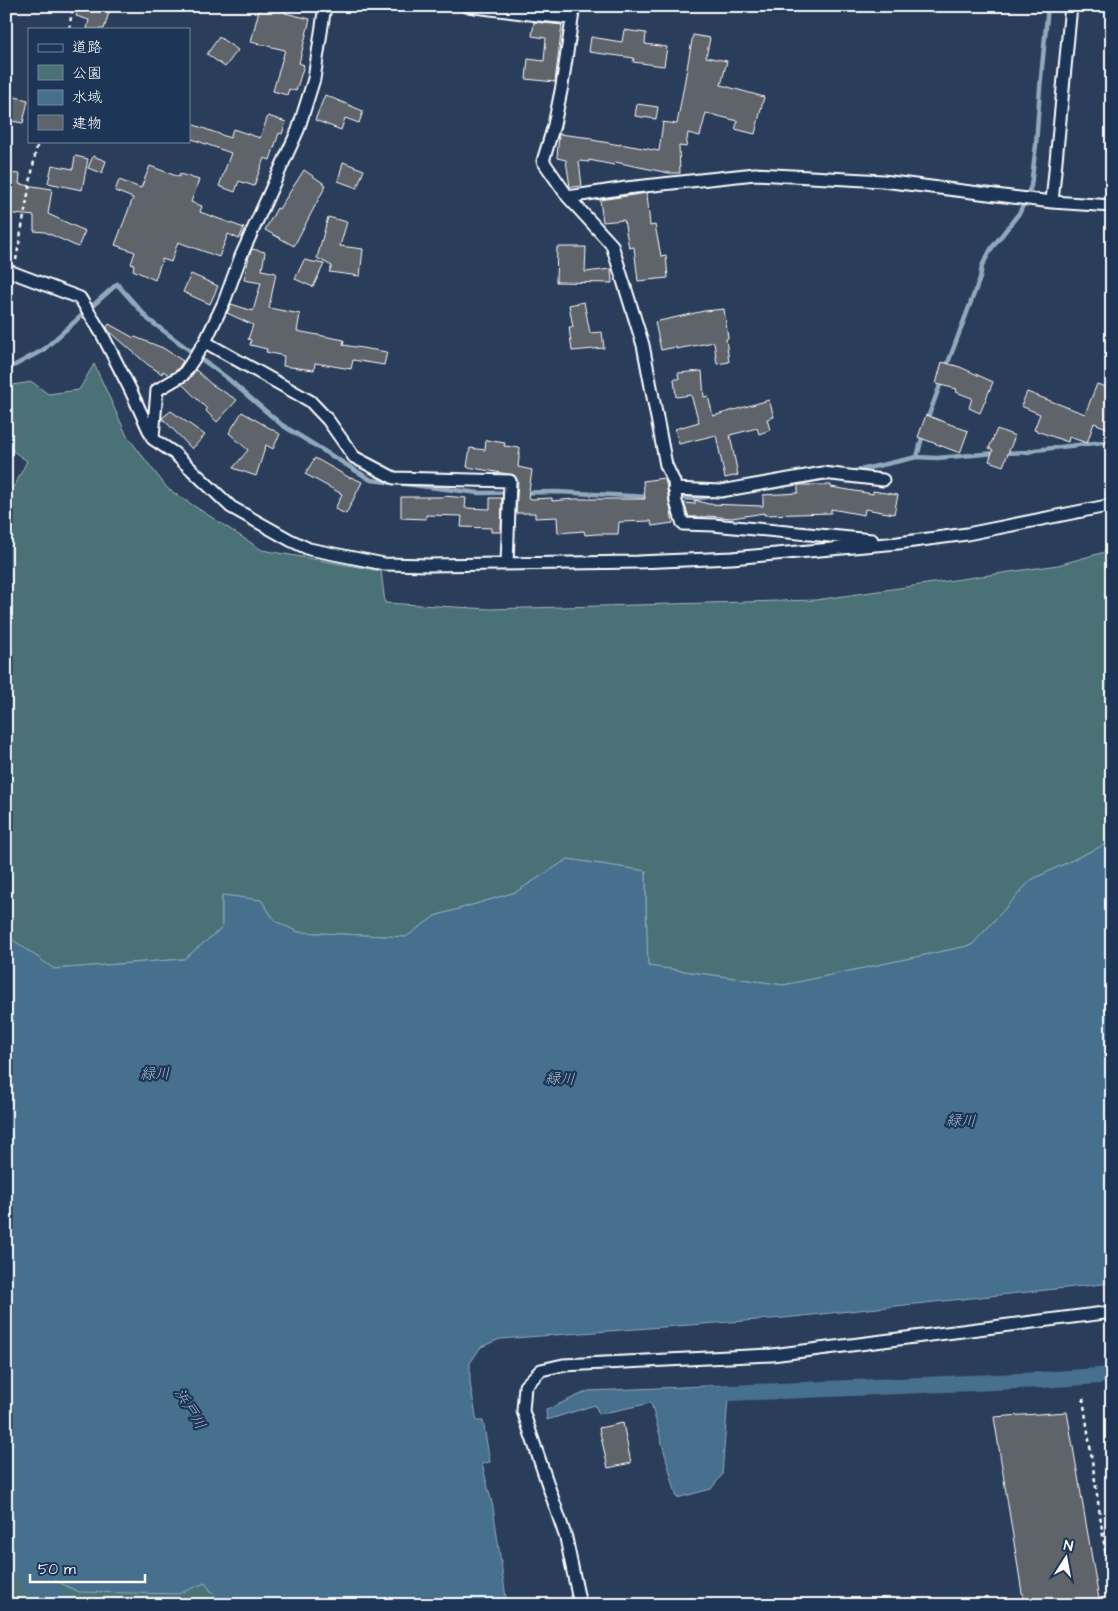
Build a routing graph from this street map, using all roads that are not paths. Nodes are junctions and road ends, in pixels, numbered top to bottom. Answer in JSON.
{"nodes":[{"id":1,"x":325,"y":6,"type":"edge"},
{"id":2,"x":467,"y":6,"type":"edge"},
{"id":3,"x":1071,"y":6,"type":"edge"},
{"id":4,"x":573,"y":12,"type":"edge"},
{"id":5,"x":568,"y":197,"type":"junction"},
{"id":6,"x":1052,"y":202,"type":"junction"},
{"id":7,"x":1112,"y":206,"type":"edge"},
{"id":8,"x":10,"y":271,"type":"edge"},
{"id":9,"x":205,"y":342,"type":"junction"},
{"id":10,"x":153,"y":439,"type":"junction"},
{"id":11,"x":883,"y":480,"type":"dead end"},
{"id":12,"x":674,"y":488,"type":"junction"},
{"id":13,"x":1112,"y":505,"type":"edge"},
{"id":14,"x":898,"y":543,"type":"junction"},
{"id":15,"x":507,"y":564,"type":"junction"},
{"id":16,"x":1112,"y":1312,"type":"edge"},
{"id":17,"x":580,"y":1605,"type":"edge"}],
"edges":[{"from":1,"to":9,"type":"street"},
{"from":2,"to":4,"type":"street"},
{"from":3,"to":6,"type":"street"},
{"from":4,"to":5,"type":"street"},
{"from":5,"to":6,"type":"street"},
{"from":5,"to":12,"type":"street"},
{"from":6,"to":7,"type":"street"},
{"from":8,"to":10,"type":"street"},
{"from":9,"to":10,"type":"street"},
{"from":9,"to":15,"type":"street"},
{"from":10,"to":15,"type":"street"},
{"from":11,"to":12,"type":"street"},
{"from":12,"to":14,"type":"street"},
{"from":13,"to":14,"type":"street"},
{"from":14,"to":15,"type":"street"},
{"from":16,"to":17,"type":"street"}]}
